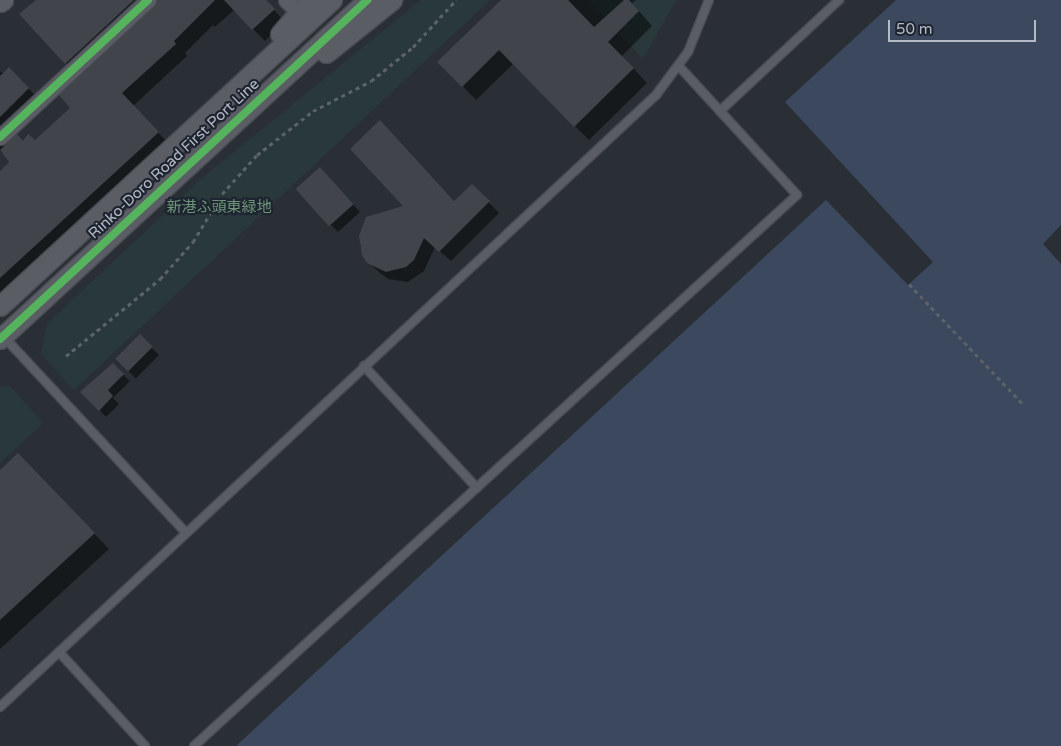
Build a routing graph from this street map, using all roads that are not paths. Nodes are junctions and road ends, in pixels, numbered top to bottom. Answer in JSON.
{"nodes":[{"id":1,"x":3,"y":0,"type":"edge"},
{"id":2,"x":148,"y":0,"type":"edge"},
{"id":3,"x":332,"y":0,"type":"edge"},
{"id":4,"x":367,"y":0,"type":"edge"},
{"id":5,"x":392,"y":0,"type":"edge"},
{"id":6,"x":708,"y":0,"type":"edge"},
{"id":7,"x":839,"y":0,"type":"edge"},
{"id":8,"x":0,"y":2,"type":"edge"},
{"id":9,"x":301,"y":9,"type":"edge"},
{"id":10,"x":679,"y":66,"type":"junction"},
{"id":11,"x":720,"y":112,"type":"junction"},
{"id":12,"x":0,"y":137,"type":"edge"},
{"id":13,"x":214,"y":141,"type":"junction"},
{"id":14,"x":0,"y":306,"type":"edge"},
{"id":15,"x":1,"y":337,"type":"edge"},
{"id":16,"x":364,"y":366,"type":"junction"},
{"id":17,"x":477,"y":488,"type":"junction"},
{"id":18,"x":186,"y":533,"type":"junction"},
{"id":19,"x":59,"y":652,"type":"junction"},
{"id":20,"x":0,"y":707,"type":"edge"},
{"id":21,"x":145,"y":746,"type":"edge"},
{"id":22,"x":194,"y":746,"type":"edge"}],
"edges":[{"from":1,"to":8,"type":"street"},
{"from":2,"to":12,"type":"street"},
{"from":3,"to":9,"type":"street"},
{"from":4,"to":13,"type":"street","name":"Rinko-Doro Road First Port Line"},
{"from":5,"to":13,"type":"street"},
{"from":6,"to":10,"type":"lane"},
{"from":7,"to":11,"type":"lane"},
{"from":9,"to":14,"type":"street","name":"Rinko-Doro Road First Port Line"},
{"from":10,"to":11,"type":"lane"},
{"from":10,"to":16,"type":"lane"},
{"from":11,"to":17,"type":"lane"},
{"from":13,"to":15,"type":"street","name":"Rinko-Doro Road First Port Line"},
{"from":15,"to":18,"type":"lane"},
{"from":16,"to":17,"type":"lane"},
{"from":16,"to":18,"type":"lane"},
{"from":17,"to":22,"type":"lane"},
{"from":18,"to":19,"type":"lane"},
{"from":19,"to":20,"type":"lane"},
{"from":19,"to":21,"type":"lane"}]}
